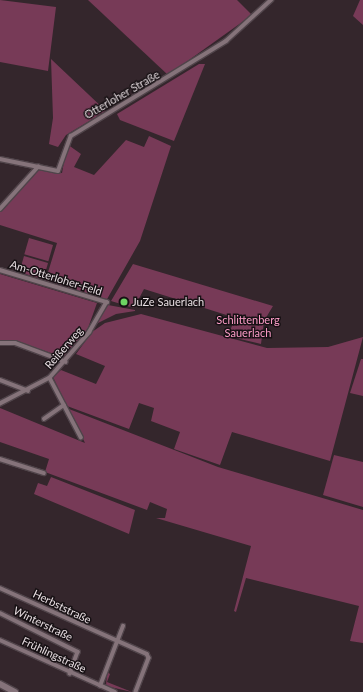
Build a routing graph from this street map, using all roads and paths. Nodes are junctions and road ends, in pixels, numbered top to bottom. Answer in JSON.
{"nodes":[{"id":1,"x":271,"y":0,"type":"edge"},
{"id":2,"x":0,"y":159,"type":"edge"},
{"id":3,"x":38,"y":167,"type":"junction"},
{"id":4,"x":0,"y":208,"type":"edge"},
{"id":5,"x":0,"y":270,"type":"edge"},
{"id":6,"x":107,"y":302,"type":"joint"},
{"id":7,"x":0,"y":343,"type":"edge"},
{"id":8,"x":66,"y":362,"type":"junction"},
{"id":9,"x":50,"y":378,"type":"junction"},
{"id":10,"x":0,"y":380,"type":"edge"},
{"id":11,"x":28,"y":391,"type":"junction"},
{"id":12,"x":0,"y":404,"type":"edge"},
{"id":13,"x":64,"y":405,"type":"junction"},
{"id":14,"x":44,"y":419,"type":"dead end"},
{"id":15,"x":81,"y":437,"type":"dead end"},
{"id":16,"x":0,"y":459,"type":"edge"},
{"id":17,"x":44,"y":473,"type":"dead end"},
{"id":18,"x":0,"y":588,"type":"edge"},
{"id":19,"x":0,"y":613,"type":"edge"},
{"id":20,"x":123,"y":626,"type":"dead end"},
{"id":21,"x":0,"y":640,"type":"edge"},
{"id":22,"x":116,"y":643,"type":"junction"},
{"id":23,"x":70,"y":674,"type":"junction"},
{"id":24,"x":0,"y":684,"type":"edge"},
{"id":25,"x":100,"y":686,"type":"junction"},
{"id":26,"x":15,"y":692,"type":"edge"},
{"id":27,"x":115,"y":692,"type":"edge"},
{"id":28,"x":136,"y":692,"type":"edge"}],
"edges":[{"from":1,"to":3,"type":"street","name":"Otterloher Straße"},
{"from":2,"to":3,"type":"street"},
{"from":3,"to":4,"type":"street"},
{"from":5,"to":6,"type":"street","name":"Am-Otterloher-Feld"},
{"from":6,"to":8,"type":"street","name":"Reißerweg"},
{"from":7,"to":8,"type":"street"},
{"from":8,"to":9,"type":"street","name":"Reißerweg"},
{"from":9,"to":11,"type":"street","name":"Reißerweg"},
{"from":9,"to":13,"type":"street"},
{"from":10,"to":11,"type":"street"},
{"from":11,"to":12,"type":"street","name":"Reißerweg"},
{"from":13,"to":14,"type":"street"},
{"from":13,"to":15,"type":"street"},
{"from":16,"to":17,"type":"street"},
{"from":18,"to":22,"type":"street","name":"Herbststraße"},
{"from":19,"to":23,"type":"street","name":"Winterstraße"},
{"from":20,"to":22,"type":"street"},
{"from":21,"to":23,"type":"street","name":"Frühlingstraße"},
{"from":22,"to":25,"type":"street"},
{"from":22,"to":28,"type":"street","name":"Herbststraße"},
{"from":23,"to":25,"type":"street","name":"Frühlingstraße"},
{"from":24,"to":26,"type":"main road"},
{"from":25,"to":27,"type":"street"}]}
